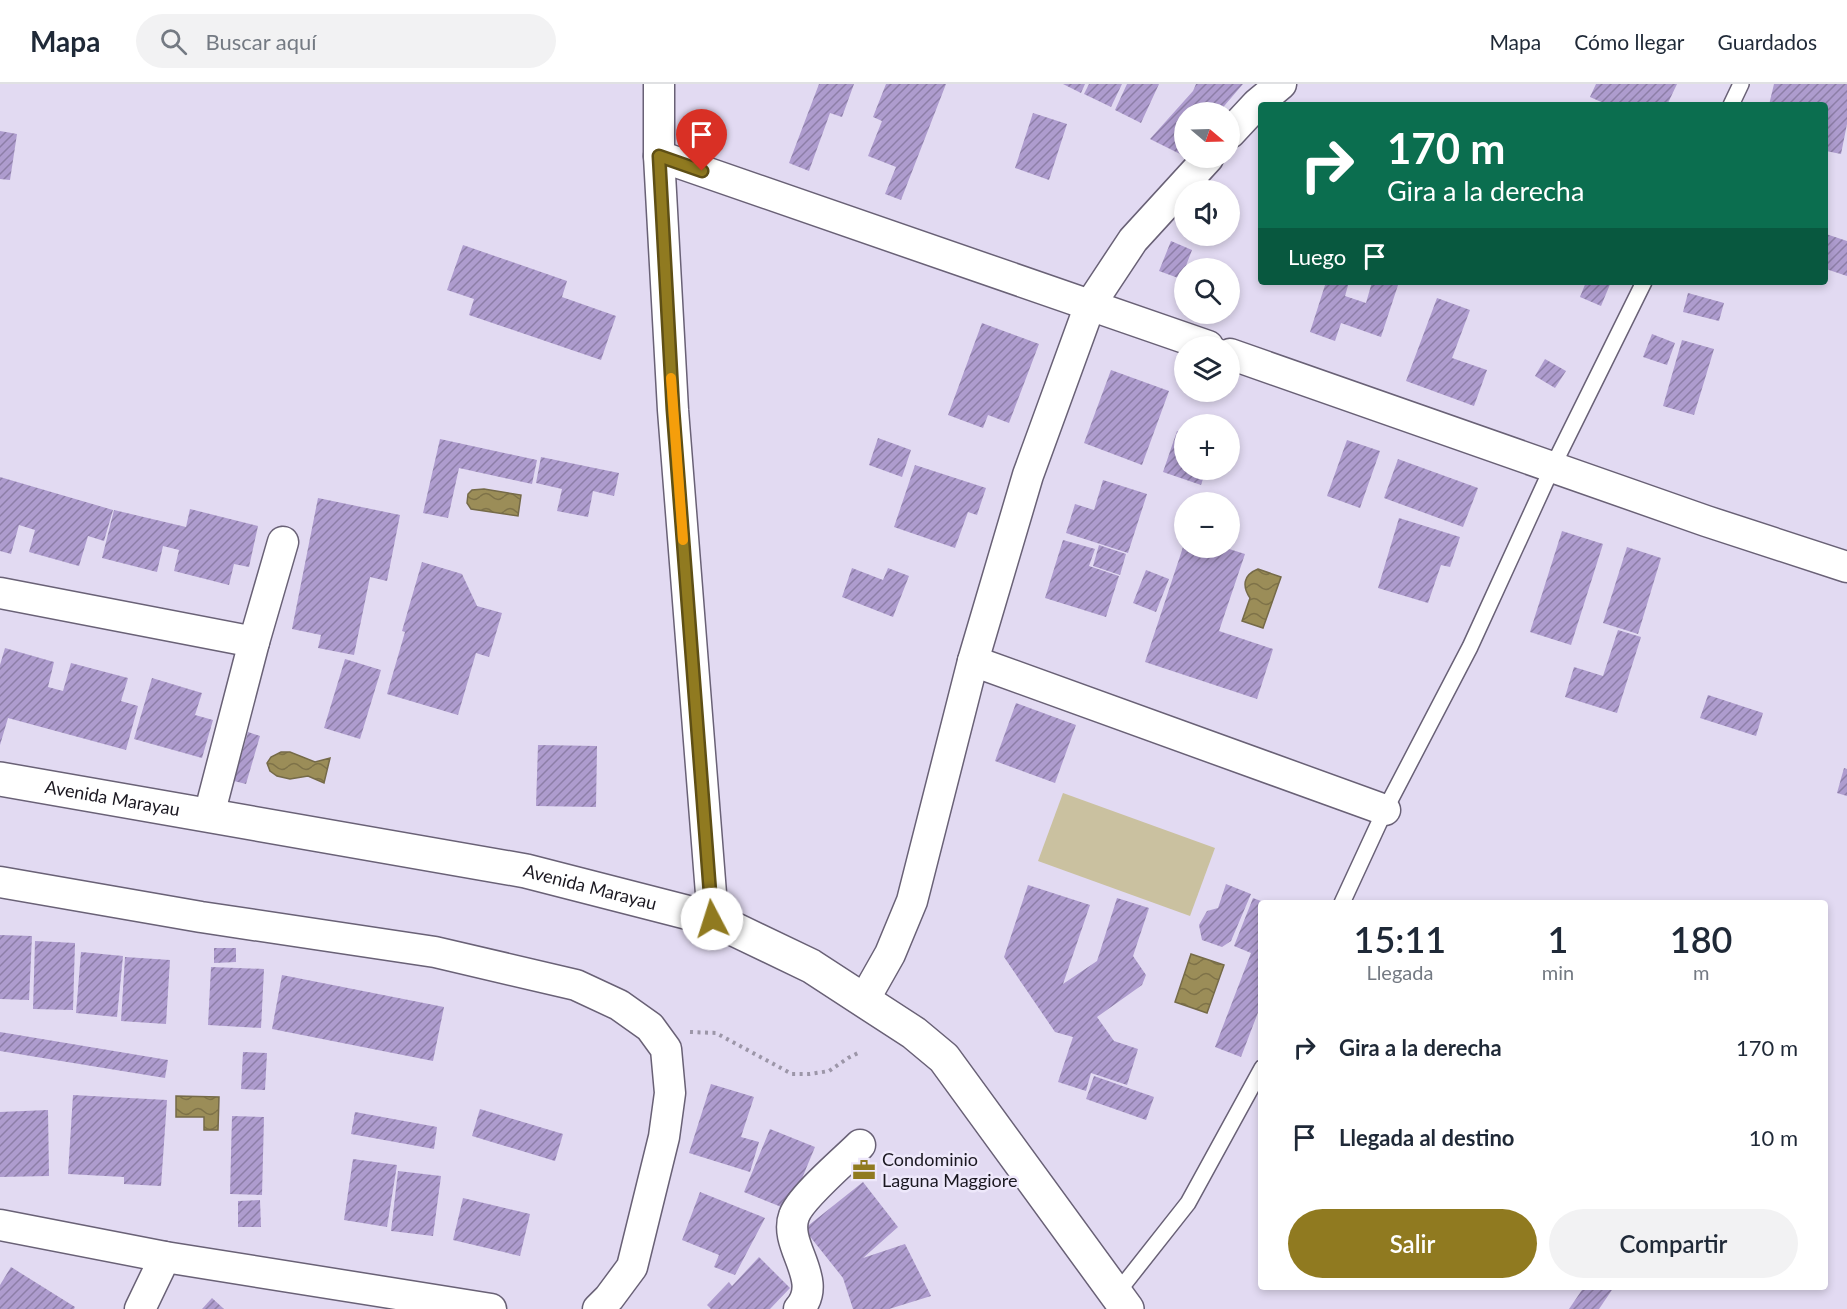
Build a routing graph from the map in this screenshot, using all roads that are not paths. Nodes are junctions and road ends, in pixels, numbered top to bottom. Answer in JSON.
{"nodes":[{"id":1,"x":659,"y":84,"type":"edge"},
{"id":2,"x":1281,"y":84,"type":"edge"},
{"id":3,"x":1741,"y":84,"type":"edge"},
{"id":4,"x":1259,"y":102,"type":"edge"},
{"id":5,"x":1732,"y":102,"type":"edge"},
{"id":6,"x":1258,"y":103,"type":"edge"},
{"id":7,"x":1240,"y":122,"type":"edge"},
{"id":8,"x":659,"y":156,"type":"junction"},
{"id":9,"x":1199,"y":168,"type":"edge"},
{"id":10,"x":1643,"y":285,"type":"edge"},
{"id":11,"x":1090,"y":305,"type":"junction"},
{"id":12,"x":1179,"y":336,"type":"edge"},
{"id":13,"x":1240,"y":358,"type":"edge"},
{"id":14,"x":1552,"y":468,"type":"junction"},
{"id":15,"x":283,"y":542,"type":"dead end"},
{"id":16,"x":1847,"y":567,"type":"edge"},
{"id":17,"x":0,"y":593,"type":"edge"},
{"id":18,"x":254,"y":642,"type":"junction"},
{"id":19,"x":973,"y":661,"type":"junction"},
{"id":20,"x":0,"y":779,"type":"edge"},
{"id":21,"x":1385,"y":810,"type":"junction"},
{"id":22,"x":209,"y":815,"type":"junction"},
{"id":23,"x":0,"y":882,"type":"edge"},
{"id":24,"x":1343,"y":900,"type":"edge"},
{"id":25,"x":712,"y":919,"type":"junction"},
{"id":26,"x":864,"y":1000,"type":"junction"},
{"id":27,"x":1258,"y":1075,"type":"edge"},
{"id":28,"x":860,"y":1145,"type":"dead end"},
{"id":29,"x":0,"y":1225,"type":"edge"},
{"id":30,"x":165,"y":1257,"type":"junction"},
{"id":31,"x":1122,"y":1301,"type":"edge"},
{"id":32,"x":140,"y":1309,"type":"edge"},
{"id":33,"x":491,"y":1309,"type":"edge"},
{"id":34,"x":598,"y":1309,"type":"edge"},
{"id":35,"x":799,"y":1309,"type":"edge"}],
"edges":[{"from":1,"to":8,"type":"street"},
{"from":2,"to":4,"type":"street"},
{"from":3,"to":5,"type":"lane"},
{"from":6,"to":7,"type":"street"},
{"from":8,"to":11,"type":"street"},
{"from":8,"to":25,"type":"street"},
{"from":9,"to":11,"type":"street"},
{"from":10,"to":14,"type":"lane"},
{"from":11,"to":12,"type":"street"},
{"from":11,"to":19,"type":"street"},
{"from":13,"to":14,"type":"street"},
{"from":14,"to":16,"type":"street"},
{"from":14,"to":21,"type":"lane"},
{"from":15,"to":18,"type":"street"},
{"from":17,"to":18,"type":"street"},
{"from":18,"to":22,"type":"street"},
{"from":19,"to":21,"type":"street"},
{"from":19,"to":26,"type":"street"},
{"from":20,"to":22,"type":"street","name":"Avenida Marayau"},
{"from":21,"to":24,"type":"lane"},
{"from":22,"to":25,"type":"street","name":"Avenida Marayau"},
{"from":23,"to":34,"type":"street"},
{"from":25,"to":26,"type":"street","name":"Avenida Marayau"},
{"from":26,"to":31,"type":"street","name":"Avenida Marayau"},
{"from":27,"to":31,"type":"lane"},
{"from":28,"to":35,"type":"street"},
{"from":29,"to":30,"type":"street"},
{"from":30,"to":32,"type":"street"},
{"from":30,"to":33,"type":"street"}]}
